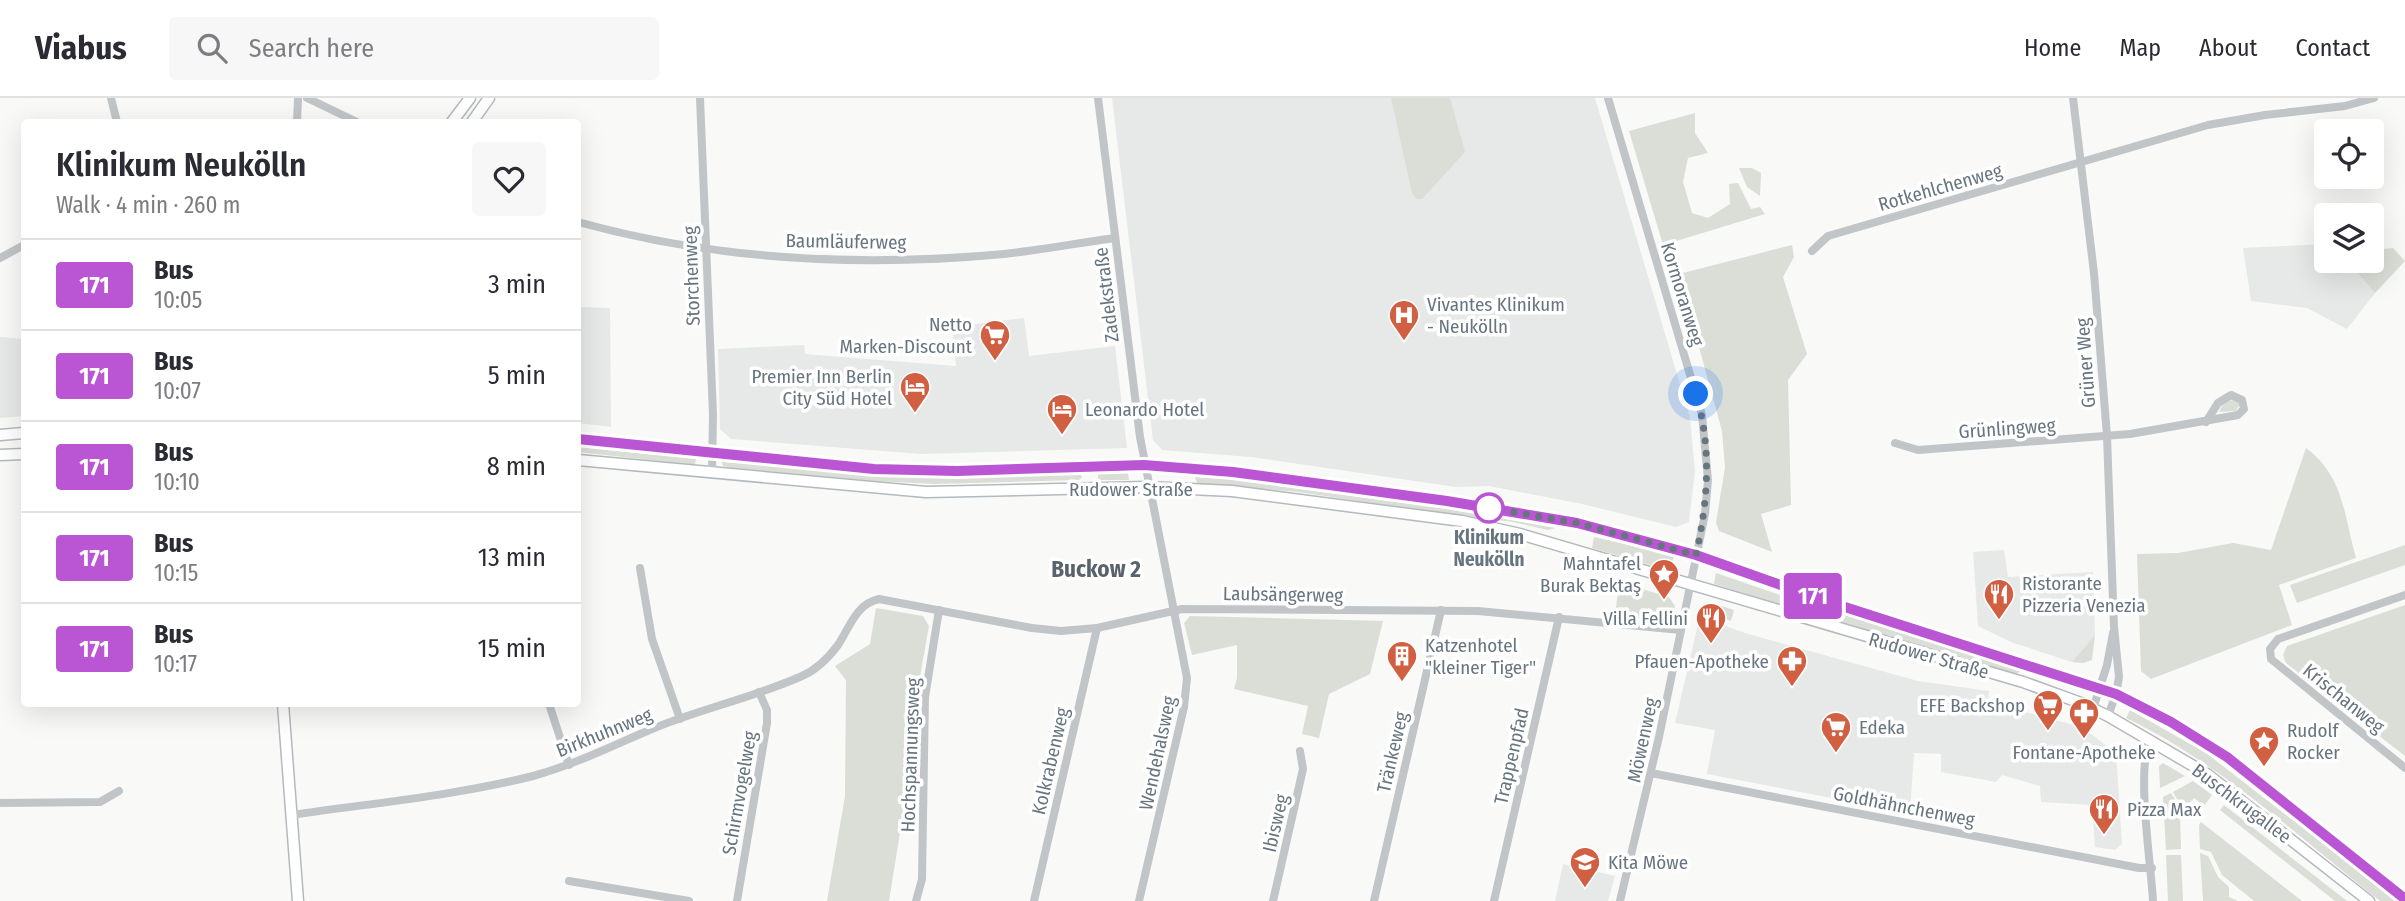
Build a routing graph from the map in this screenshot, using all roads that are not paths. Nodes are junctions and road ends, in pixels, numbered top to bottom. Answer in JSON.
{"nodes":[{"id":1,"x":111,"y":98,"type":"edge"},
{"id":2,"x":298,"y":98,"type":"edge"},
{"id":3,"x":307,"y":98,"type":"edge"},
{"id":4,"x":470,"y":98,"type":"edge"},
{"id":5,"x":489,"y":98,"type":"edge"},
{"id":6,"x":700,"y":98,"type":"edge"},
{"id":7,"x":1098,"y":98,"type":"edge"},
{"id":8,"x":1608,"y":98,"type":"edge"},
{"id":9,"x":2073,"y":98,"type":"edge"},
{"id":10,"x":2374,"y":98,"type":"edge"},
{"id":11,"x":116,"y":119,"type":"edge"},
{"id":12,"x":297,"y":119,"type":"edge"},
{"id":13,"x":351,"y":119,"type":"edge"},
{"id":14,"x":454,"y":119,"type":"edge"},
{"id":15,"x":474,"y":119,"type":"edge"},
{"id":16,"x":2081,"y":162,"type":"junction"},
{"id":17,"x":581,"y":223,"type":"edge"},
{"id":18,"x":1115,"y":238,"type":"junction"},
{"id":19,"x":21,"y":247,"type":"edge"},
{"id":20,"x":706,"y":248,"type":"junction"},
{"id":21,"x":1812,"y":251,"type":"dead end"},
{"id":22,"x":0,"y":258,"type":"edge"},
{"id":23,"x":2206,"y":422,"type":"junction"},
{"id":24,"x":21,"y":433,"type":"edge"},
{"id":25,"x":0,"y":435,"type":"edge"},
{"id":26,"x":2107,"y":436,"type":"junction"},
{"id":27,"x":581,"y":439,"type":"edge"},
{"id":28,"x":1895,"y":443,"type":"dead end"},
{"id":29,"x":713,"y":452,"type":"junction"},
{"id":30,"x":21,"y":454,"type":"edge"},
{"id":31,"x":0,"y":455,"type":"edge"},
{"id":32,"x":581,"y":460,"type":"edge"},
{"id":33,"x":1144,"y":465,"type":"junction"},
{"id":34,"x":712,"y":473,"type":"junction"},
{"id":35,"x":1148,"y":487,"type":"junction"},
{"id":36,"x":1696,"y":555,"type":"junction"},
{"id":37,"x":640,"y":568,"type":"dead end"},
{"id":38,"x":1690,"y":584,"type":"junction"},
{"id":39,"x":2405,"y":595,"type":"edge"},
{"id":40,"x":888,"y":600,"type":"joint"},
{"id":41,"x":1173,"y":609,"type":"junction"},
{"id":42,"x":939,"y":610,"type":"junction"},
{"id":43,"x":1441,"y":610,"type":"junction"},
{"id":44,"x":1559,"y":617,"type":"junction"},
{"id":45,"x":2114,"y":626,"type":"junction"},
{"id":46,"x":1097,"y":628,"type":"junction"},
{"id":47,"x":1681,"y":630,"type":"junction"},
{"id":48,"x":2100,"y":688,"type":"junction"},
{"id":49,"x":760,"y":692,"type":"junction"},
{"id":50,"x":2116,"y":694,"type":"junction"},
{"id":51,"x":283,"y":707,"type":"edge"},
{"id":52,"x":551,"y":707,"type":"edge"},
{"id":53,"x":2093,"y":709,"type":"junction"},
{"id":54,"x":2108,"y":716,"type":"junction"},
{"id":55,"x":680,"y":719,"type":"junction"},
{"id":56,"x":2150,"y":740,"type":"junction"},
{"id":57,"x":1300,"y":751,"type":"dead end"},
{"id":58,"x":569,"y":765,"type":"junction"},
{"id":59,"x":2405,"y":768,"type":"edge"},
{"id":60,"x":1651,"y":773,"type":"junction"},
{"id":61,"x":119,"y":791,"type":"dead end"},
{"id":62,"x":0,"y":803,"type":"edge"},
{"id":63,"x":292,"y":815,"type":"junction"},
{"id":64,"x":2152,"y":868,"type":"junction"},
{"id":65,"x":569,"y":881,"type":"dead end"},
{"id":66,"x":2405,"y":899,"type":"edge"},
{"id":67,"x":298,"y":901,"type":"edge"},
{"id":68,"x":689,"y":901,"type":"edge"},
{"id":69,"x":737,"y":901,"type":"edge"},
{"id":70,"x":916,"y":901,"type":"edge"},
{"id":71,"x":1034,"y":901,"type":"edge"},
{"id":72,"x":1139,"y":901,"type":"edge"},
{"id":73,"x":1273,"y":901,"type":"edge"},
{"id":74,"x":1374,"y":901,"type":"edge"},
{"id":75,"x":1494,"y":901,"type":"edge"},
{"id":76,"x":1620,"y":901,"type":"edge"},
{"id":77,"x":2153,"y":901,"type":"edge"},
{"id":78,"x":2370,"y":901,"type":"edge"}],
"edges":[{"from":1,"to":11,"type":"street"},
{"from":2,"to":12,"type":"street"},
{"from":3,"to":13,"type":"street"},
{"from":4,"to":14,"type":"main road"},
{"from":5,"to":15,"type":"main road"},
{"from":6,"to":20,"type":"street","name":"Storchenweg"},
{"from":7,"to":18,"type":"street","name":"Zadekstraße"},
{"from":8,"to":36,"type":"street","name":"Kormoranweg"},
{"from":9,"to":16,"type":"street","name":"Grüner Weg"},
{"from":10,"to":16,"type":"street","name":"Rotkehlchenweg"},
{"from":16,"to":21,"type":"street","name":"Rotkehlchenweg"},
{"from":16,"to":26,"type":"street","name":"Grüner Weg"},
{"from":17,"to":20,"type":"street","name":"Baumläuferweg"},
{"from":18,"to":20,"type":"street","name":"Baumläuferweg"},
{"from":18,"to":33,"type":"street","name":"Zadekstraße"},
{"from":19,"to":22,"type":"street"},
{"from":20,"to":29,"type":"street","name":"Storchenweg"},
{"from":23,"to":23,"type":"street","name":"Grünlingweg"},
{"from":23,"to":26,"type":"street","name":"Grünlingweg"},
{"from":24,"to":25,"type":"main road"},
{"from":26,"to":28,"type":"street","name":"Grünlingweg"},
{"from":26,"to":45,"type":"street","name":"Grüner Weg"},
{"from":27,"to":29,"type":"main road","name":"Rudower Straße"},
{"from":29,"to":33,"type":"main road","name":"Rudower Straße"},
{"from":29,"to":34,"type":"street"},
{"from":30,"to":31,"type":"main road"},
{"from":32,"to":34,"type":"main road","name":"Rudower Straße"},
{"from":33,"to":35,"type":"street","name":"Zadekstraße"},
{"from":33,"to":36,"type":"main road","name":"Rudower Straße"},
{"from":34,"to":35,"type":"main road","name":"Rudower Straße"},
{"from":35,"to":38,"type":"main road","name":"Rudower Straße"},
{"from":35,"to":41,"type":"street","name":"Wendehalsweg"},
{"from":36,"to":38,"type":"street","name":"Kormoranweg"},
{"from":36,"to":48,"type":"main road","name":"Rudower Straße"},
{"from":37,"to":55,"type":"street"},
{"from":38,"to":47,"type":"street","name":"Möwenweg"},
{"from":38,"to":53,"type":"main road","name":"Rudower Straße"},
{"from":39,"to":59,"type":"street","name":"Krischanweg"},
{"from":40,"to":42,"type":"street","name":"Laubsängerweg"},
{"from":40,"to":49,"type":"street","name":"Birkhuhnweg"},
{"from":41,"to":43,"type":"street","name":"Laubsängerweg"},
{"from":41,"to":46,"type":"street","name":"Laubsängerweg"},
{"from":41,"to":72,"type":"street","name":"Wendehalsweg"},
{"from":42,"to":46,"type":"street","name":"Laubsängerweg"},
{"from":42,"to":70,"type":"street","name":"Hochspannungsweg"},
{"from":43,"to":44,"type":"street","name":"Laubsängerweg"},
{"from":43,"to":74,"type":"street","name":"Tränkeweg"},
{"from":44,"to":47,"type":"street","name":"Laubsängerweg"},
{"from":44,"to":75,"type":"street","name":"Trappenpfad"},
{"from":45,"to":48,"type":"street","name":"Grüner Weg"},
{"from":45,"to":50,"type":"street","name":"Grüner Weg"},
{"from":46,"to":71,"type":"street","name":"Kolkrabenweg"},
{"from":47,"to":60,"type":"street","name":"Möwenweg"},
{"from":48,"to":50,"type":"main road","name":"Rudower Straße"},
{"from":48,"to":53,"type":"street","name":"Grüner Weg"},
{"from":49,"to":55,"type":"street","name":"Birkhuhnweg"},
{"from":49,"to":69,"type":"street","name":"Schirmvogelweg"},
{"from":50,"to":54,"type":"street","name":"Grüner Weg"},
{"from":50,"to":66,"type":"main road","name":"Buschkrugallee"},
{"from":51,"to":63,"type":"main road"},
{"from":52,"to":58,"type":"street"},
{"from":53,"to":54,"type":"main road","name":"Rudower Straße"},
{"from":54,"to":56,"type":"main road","name":"Buschkrugallee"},
{"from":55,"to":58,"type":"street","name":"Birkhuhnweg"},
{"from":56,"to":64,"type":"street"},
{"from":56,"to":78,"type":"main road","name":"Buschkrugallee"},
{"from":57,"to":73,"type":"street","name":"Ibisweg"},
{"from":58,"to":63,"type":"street","name":"Birkhuhnweg"},
{"from":60,"to":64,"type":"street","name":"Goldhähnchenweg"},
{"from":60,"to":76,"type":"street","name":"Möwenweg"},
{"from":61,"to":62,"type":"street"},
{"from":63,"to":67,"type":"main road"},
{"from":64,"to":77,"type":"street"},
{"from":65,"to":68,"type":"street"}]}
